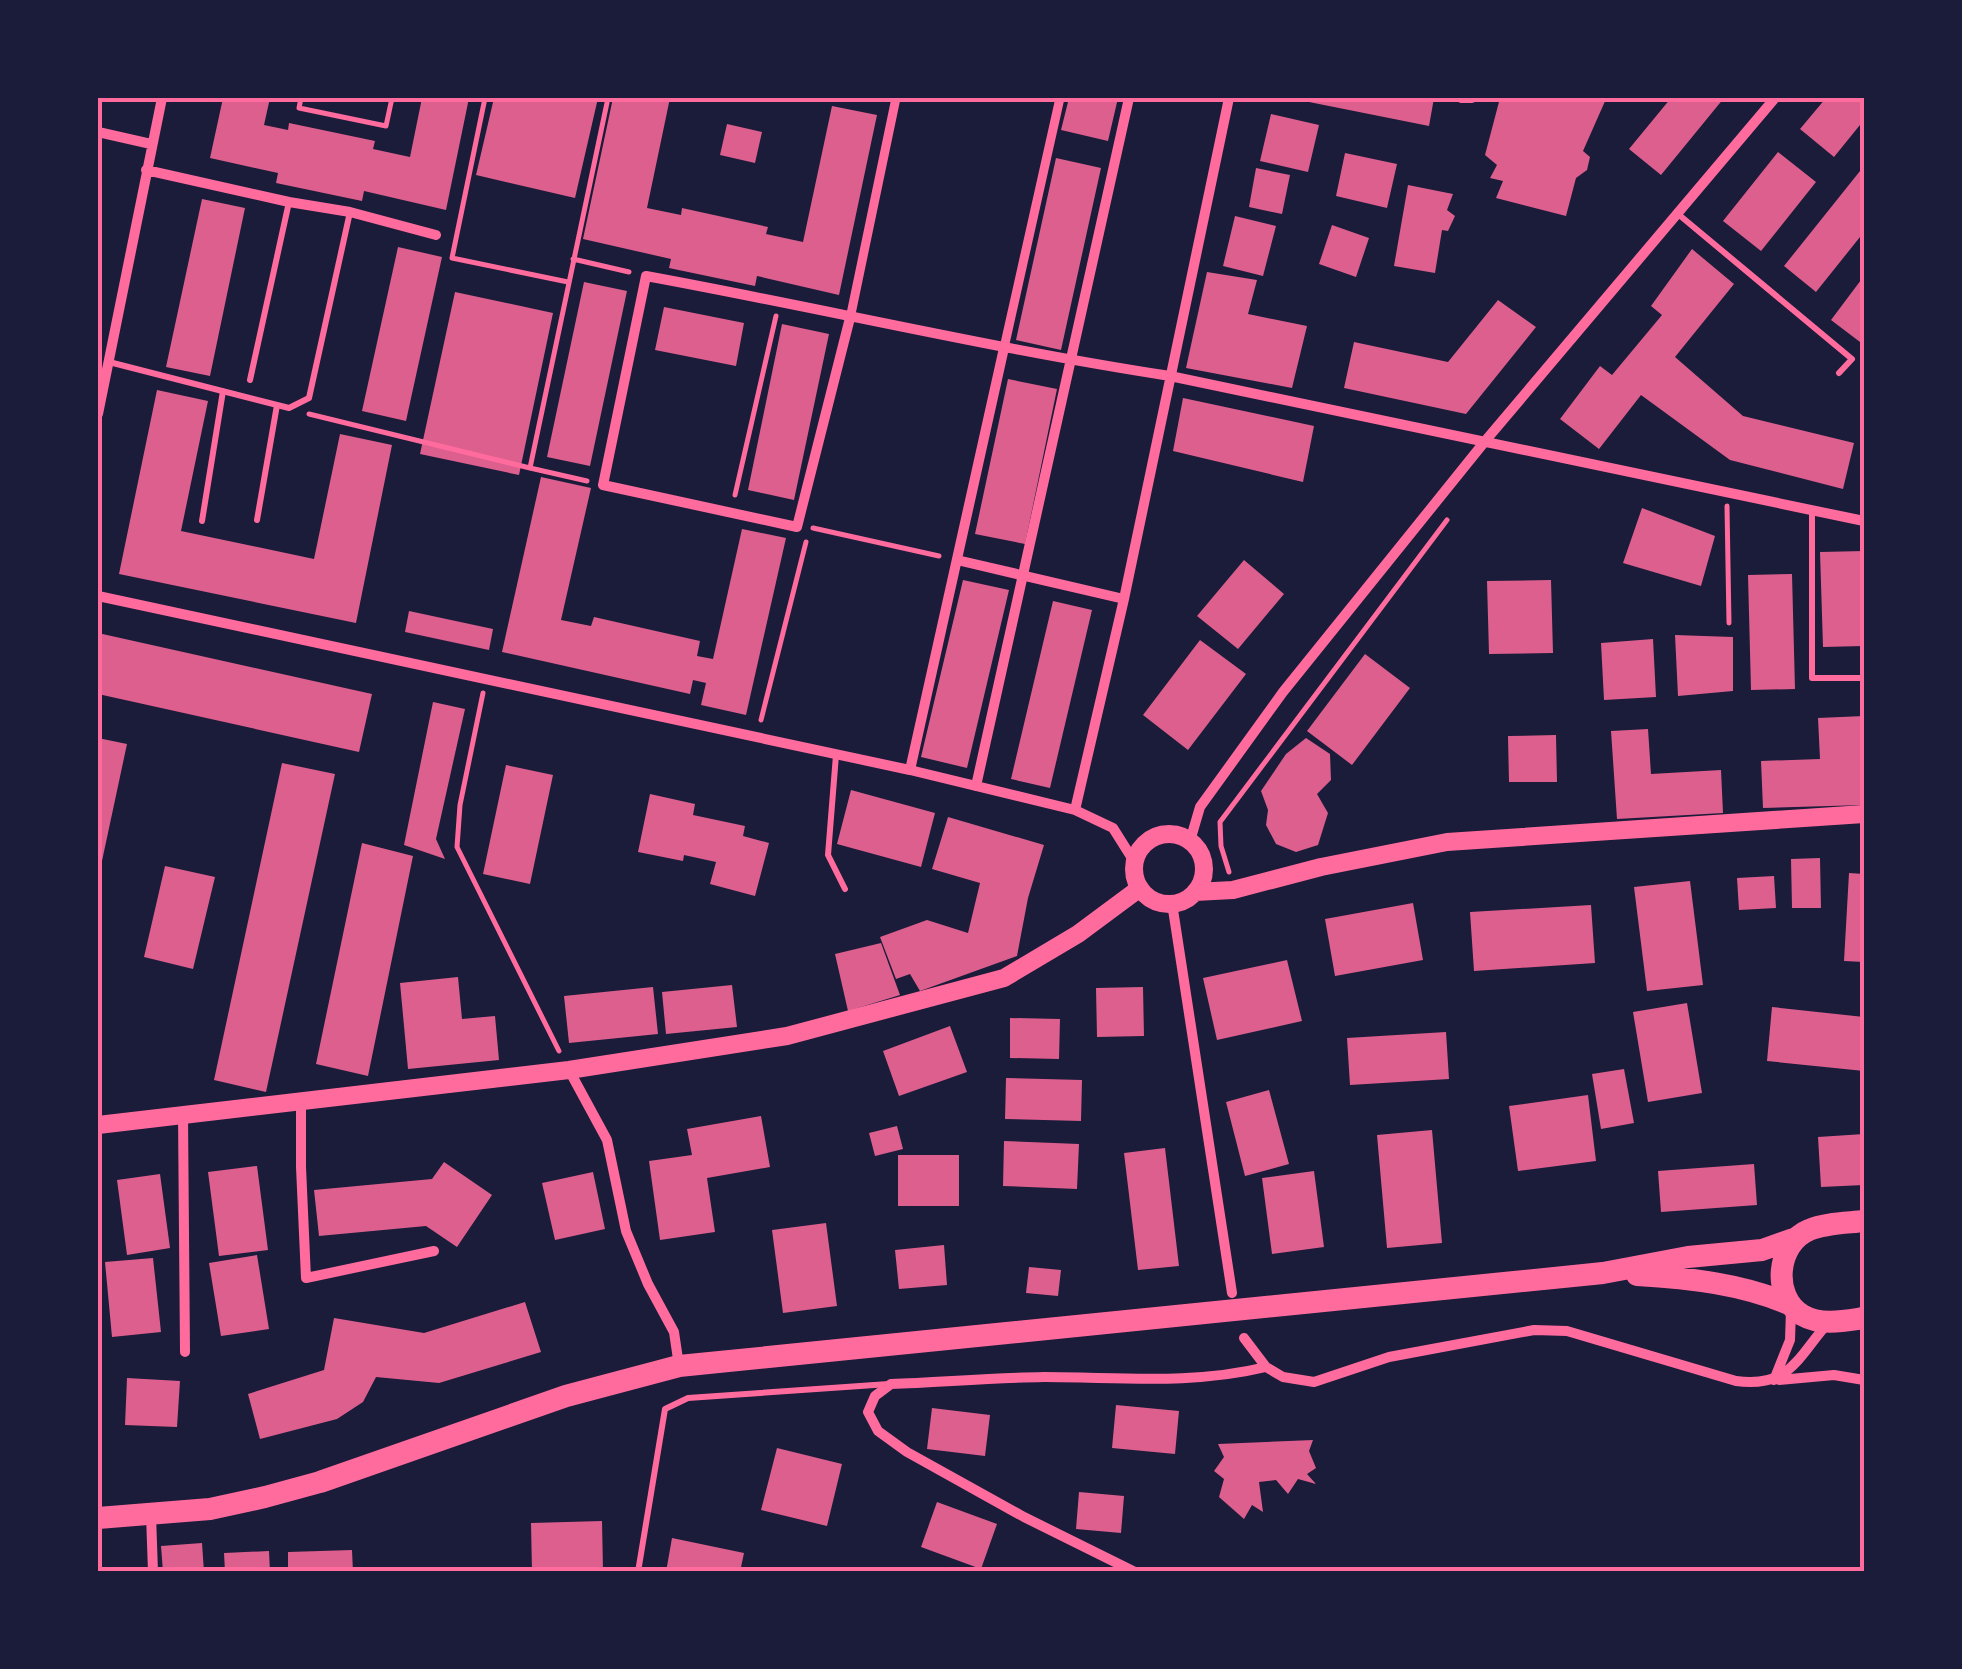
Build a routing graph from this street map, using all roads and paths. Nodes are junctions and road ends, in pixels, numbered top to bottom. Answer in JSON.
{"nodes":[{"id":1,"x":162,"y":98,"type":"edge"},
{"id":2,"x":300,"y":98,"type":"edge"},
{"id":3,"x":392,"y":98,"type":"edge"},
{"id":4,"x":485,"y":98,"type":"edge"},
{"id":5,"x":608,"y":98,"type":"edge"},
{"id":6,"x":896,"y":98,"type":"edge"},
{"id":7,"x":1060,"y":98,"type":"edge"},
{"id":8,"x":1129,"y":98,"type":"edge"},
{"id":9,"x":1230,"y":98,"type":"edge"},
{"id":10,"x":1461,"y":98,"type":"edge"},
{"id":11,"x":1472,"y":98,"type":"edge"},
{"id":12,"x":1775,"y":98,"type":"edge"},
{"id":13,"x":98,"y":132,"type":"edge"},
{"id":14,"x":152,"y":144,"type":"junction"},
{"id":15,"x":146,"y":170,"type":"junction"},
{"id":16,"x":289,"y":202,"type":"junction"},
{"id":17,"x":350,"y":212,"type":"junction"},
{"id":18,"x":1677,"y":213,"type":"junction"},
{"id":19,"x":436,"y":235,"type":"dead end"},
{"id":20,"x":572,"y":259,"type":"junction"},
{"id":21,"x":646,"y":276,"type":"junction"},
{"id":22,"x":568,"y":282,"type":"junction"},
{"id":23,"x":780,"y":300,"type":"junction"},
{"id":24,"x":851,"y":314,"type":"junction"},
{"id":25,"x":1004,"y":348,"type":"junction"},
{"id":26,"x":1070,"y":361,"type":"junction"},
{"id":27,"x":108,"y":362,"type":"junction"},
{"id":28,"x":1839,"y":373,"type":"dead end"},
{"id":29,"x":1170,"y":376,"type":"junction"},
{"id":30,"x":250,"y":380,"type":"dead end"},
{"id":31,"x":223,"y":391,"type":"junction"},
{"id":32,"x":276,"y":405,"type":"junction"},
{"id":33,"x":289,"y":408,"type":"junction"},
{"id":34,"x":98,"y":414,"type":"edge"},
{"id":35,"x":1486,"y":440,"type":"junction"},
{"id":36,"x":530,"y":468,"type":"junction"},
{"id":37,"x":603,"y":485,"type":"junction"},
{"id":38,"x":1727,"y":492,"type":"junction"},
{"id":39,"x":1812,"y":510,"type":"junction"},
{"id":40,"x":730,"y":513,"type":"junction"},
{"id":41,"x":1450,"y":516,"type":"dead end"},
{"id":42,"x":257,"y":520,"type":"dead end"},
{"id":43,"x":202,"y":521,"type":"dead end"},
{"id":44,"x":1864,"y":521,"type":"edge"},
{"id":45,"x":797,"y":527,"type":"junction"},
{"id":46,"x":957,"y":560,"type":"junction"},
{"id":47,"x":1024,"y":576,"type":"junction"},
{"id":48,"x":98,"y":596,"type":"edge"},
{"id":49,"x":1124,"y":599,"type":"junction"},
{"id":50,"x":1729,"y":623,"type":"dead end"},
{"id":51,"x":1864,"y":678,"type":"edge"},
{"id":52,"x":486,"y":680,"type":"junction"},
{"id":53,"x":836,"y":754,"type":"junction"},
{"id":54,"x":910,"y":770,"type":"junction"},
{"id":55,"x":976,"y":786,"type":"junction"},
{"id":56,"x":1075,"y":810,"type":"junction"},
{"id":57,"x":1864,"y":814,"type":"edge"},
{"id":58,"x":1190,"y":841,"type":"junction"},
{"id":59,"x":1135,"y":863,"type":"junction"},
{"id":60,"x":1140,"y":888,"type":"junction"},
{"id":61,"x":845,"y":889,"type":"dead end"},
{"id":62,"x":1233,"y":890,"type":"junction"},
{"id":63,"x":1195,"y":892,"type":"junction"},
{"id":64,"x":1172,"y":903,"type":"junction"},
{"id":65,"x":569,"y":1070,"type":"junction"},
{"id":66,"x":301,"y":1101,"type":"junction"},
{"id":67,"x":184,"y":1114,"type":"junction"},
{"id":68,"x":98,"y":1126,"type":"edge"},
{"id":69,"x":1864,"y":1220,"type":"edge"},
{"id":70,"x":1794,"y":1240,"type":"junction"},
{"id":71,"x":434,"y":1251,"type":"dead end"},
{"id":72,"x":1603,"y":1273,"type":"junction"},
{"id":73,"x":1232,"y":1293,"type":"dead end"},
{"id":74,"x":1790,"y":1305,"type":"junction"},
{"id":75,"x":1851,"y":1324,"type":"edge"},
{"id":76,"x":1244,"y":1338,"type":"dead end"},
{"id":77,"x":185,"y":1352,"type":"dead end"},
{"id":78,"x":679,"y":1366,"type":"junction"},
{"id":79,"x":1266,"y":1367,"type":"junction"},
{"id":80,"x":1864,"y":1380,"type":"edge"},
{"id":81,"x":1773,"y":1381,"type":"junction"},
{"id":82,"x":890,"y":1384,"type":"junction"},
{"id":83,"x":151,"y":1515,"type":"junction"},
{"id":84,"x":98,"y":1518,"type":"edge"},
{"id":85,"x":153,"y":1572,"type":"edge"},
{"id":86,"x":638,"y":1572,"type":"edge"},
{"id":87,"x":1135,"y":1572,"type":"edge"}],
"edges":[{"from":1,"to":14,"type":"street"},
{"from":2,"to":3,"type":"path"},
{"from":4,"to":22,"type":"path"},
{"from":5,"to":20,"type":"path"},
{"from":6,"to":24,"type":"street"},
{"from":7,"to":25,"type":"street"},
{"from":8,"to":26,"type":"street"},
{"from":9,"to":29,"type":"street"},
{"from":10,"to":11,"type":"street"},
{"from":12,"to":18,"type":"street"},
{"from":13,"to":14,"type":"street"},
{"from":14,"to":15,"type":"street"},
{"from":15,"to":16,"type":"street"},
{"from":15,"to":27,"type":"street"},
{"from":16,"to":17,"type":"street"},
{"from":16,"to":30,"type":"lane"},
{"from":17,"to":19,"type":"street"},
{"from":17,"to":33,"type":"lane"},
{"from":18,"to":28,"type":"lane"},
{"from":18,"to":35,"type":"street"},
{"from":20,"to":21,"type":"path"},
{"from":20,"to":22,"type":"path"},
{"from":21,"to":23,"type":"street"},
{"from":21,"to":37,"type":"street"},
{"from":22,"to":36,"type":"path"},
{"from":23,"to":24,"type":"street"},
{"from":23,"to":40,"type":"path"},
{"from":24,"to":25,"type":"street"},
{"from":24,"to":45,"type":"street"},
{"from":25,"to":26,"type":"street"},
{"from":25,"to":46,"type":"street"},
{"from":26,"to":29,"type":"street"},
{"from":26,"to":47,"type":"street"},
{"from":27,"to":31,"type":"lane"},
{"from":27,"to":34,"type":"street"},
{"from":29,"to":35,"type":"street"},
{"from":29,"to":49,"type":"street"},
{"from":31,"to":32,"type":"lane"},
{"from":31,"to":43,"type":"lane"},
{"from":32,"to":33,"type":"lane"},
{"from":32,"to":42,"type":"lane"},
{"from":33,"to":36,"type":"path"},
{"from":35,"to":38,"type":"street"},
{"from":35,"to":58,"type":"street"},
{"from":36,"to":37,"type":"path"},
{"from":37,"to":40,"type":"street"},
{"from":38,"to":39,"type":"street"},
{"from":38,"to":50,"type":"path"},
{"from":39,"to":44,"type":"street"},
{"from":39,"to":51,"type":"lane"},
{"from":40,"to":45,"type":"street"},
{"from":41,"to":62,"type":"path"},
{"from":45,"to":46,"type":"path"},
{"from":46,"to":47,"type":"street"},
{"from":46,"to":54,"type":"street"},
{"from":47,"to":49,"type":"street"},
{"from":47,"to":55,"type":"street"},
{"from":48,"to":52,"type":"street"},
{"from":49,"to":56,"type":"street"},
{"from":52,"to":53,"type":"street"},
{"from":52,"to":65,"type":"path"},
{"from":53,"to":54,"type":"street"},
{"from":53,"to":61,"type":"lane"},
{"from":54,"to":55,"type":"street"},
{"from":55,"to":56,"type":"street"},
{"from":56,"to":59,"type":"street"},
{"from":57,"to":62,"type":"street"},
{"from":58,"to":59,"type":"street"},
{"from":58,"to":63,"type":"street"},
{"from":59,"to":60,"type":"street"},
{"from":60,"to":64,"type":"street"},
{"from":60,"to":65,"type":"street"},
{"from":62,"to":63,"type":"street"},
{"from":63,"to":64,"type":"street"},
{"from":64,"to":73,"type":"street"},
{"from":65,"to":66,"type":"street"},
{"from":65,"to":78,"type":"street"},
{"from":66,"to":67,"type":"street"},
{"from":66,"to":71,"type":"street"},
{"from":67,"to":68,"type":"street"},
{"from":67,"to":77,"type":"street"},
{"from":69,"to":70,"type":"main road"},
{"from":70,"to":72,"type":"main road"},
{"from":70,"to":74,"type":"main road"},
{"from":72,"to":74,"type":"main road"},
{"from":72,"to":78,"type":"main road"},
{"from":74,"to":75,"type":"main road"},
{"from":74,"to":81,"type":"street"},
{"from":75,"to":81,"type":"street"},
{"from":76,"to":79,"type":"street"},
{"from":78,"to":83,"type":"main road"},
{"from":79,"to":81,"type":"street"},
{"from":79,"to":82,"type":"street"},
{"from":80,"to":81,"type":"street"},
{"from":82,"to":86,"type":"lane"},
{"from":82,"to":87,"type":"street"},
{"from":83,"to":84,"type":"main road"},
{"from":83,"to":85,"type":"street"}]}
